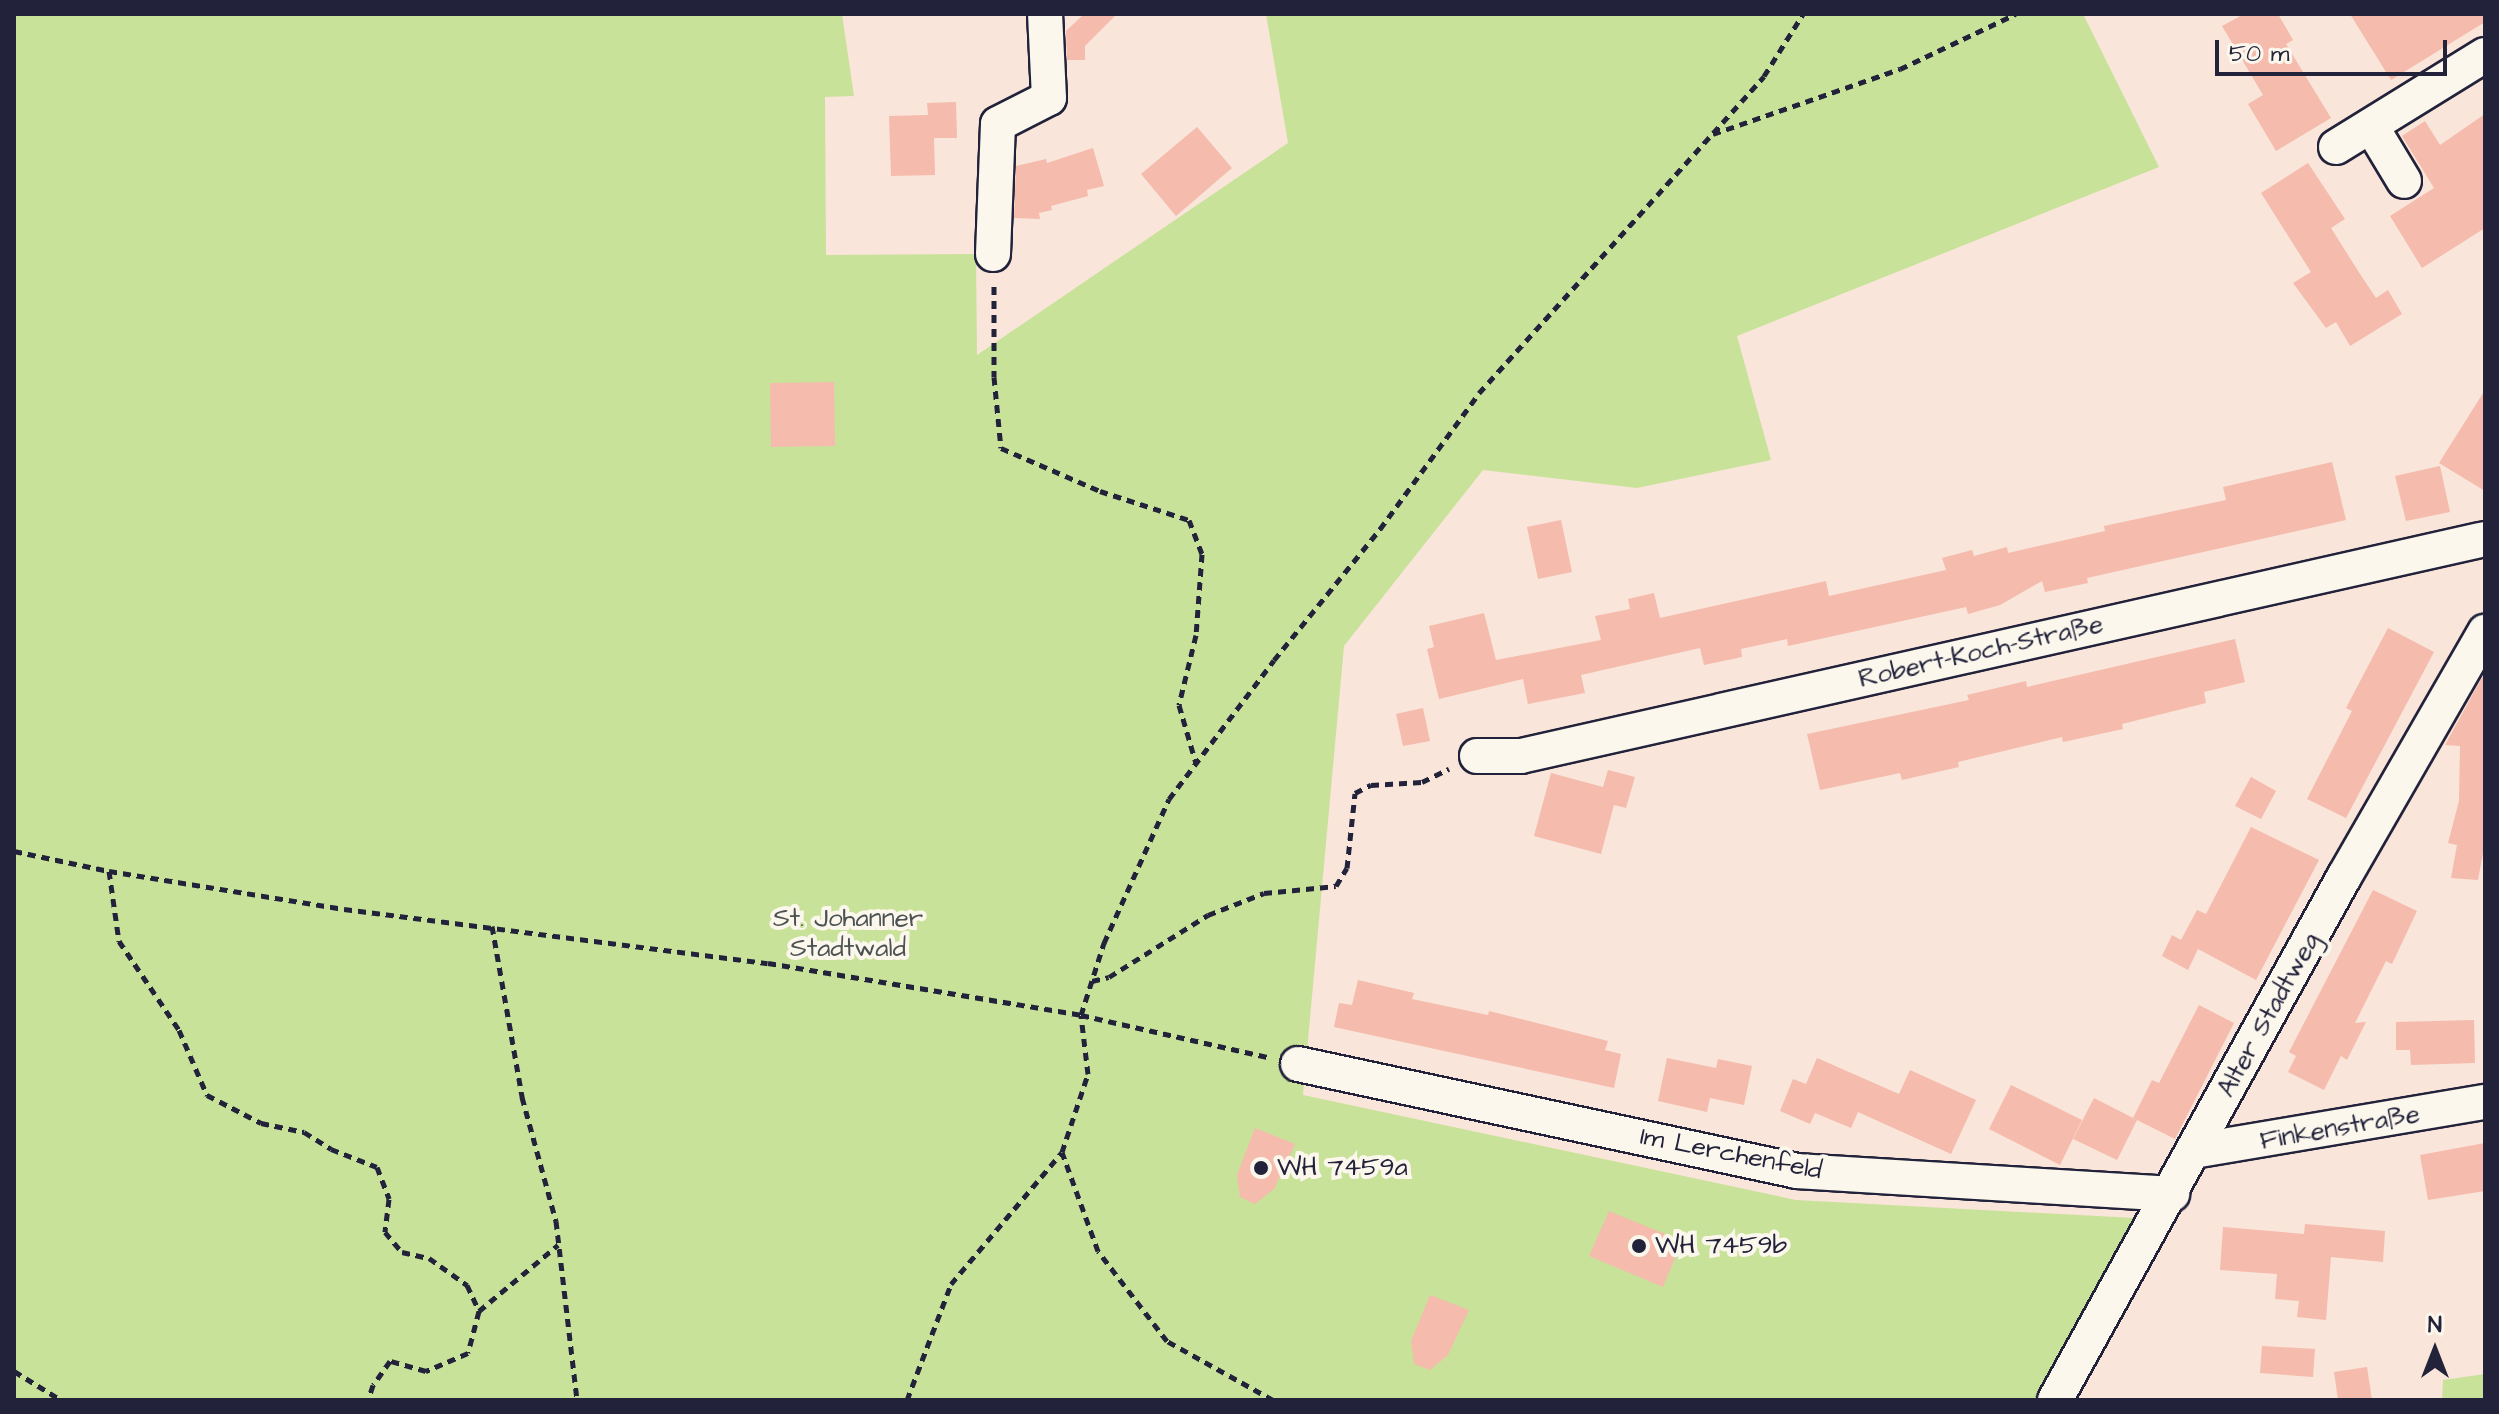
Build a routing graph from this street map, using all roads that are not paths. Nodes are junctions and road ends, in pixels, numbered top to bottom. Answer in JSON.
{"nodes":[{"id":1,"x":1045,"y":14,"type":"edge"},
{"id":2,"x":2485,"y":55,"type":"edge"},
{"id":3,"x":2371,"y":126,"type":"junction"},
{"id":4,"x":2336,"y":147,"type":"dead end"},
{"id":5,"x":2404,"y":181,"type":"dead end"},
{"id":6,"x":993,"y":254,"type":"road end"},
{"id":7,"x":2485,"y":539,"type":"edge"},
{"id":8,"x":2485,"y":632,"type":"edge"},
{"id":9,"x":1477,"y":756,"type":"road end"},
{"id":10,"x":1298,"y":1064,"type":"road end"},
{"id":11,"x":2485,"y":1102,"type":"edge"},
{"id":12,"x":2194,"y":1151,"type":"junction"},
{"id":13,"x":2172,"y":1194,"type":"junction"},
{"id":14,"x":2055,"y":1400,"type":"edge"}],
"edges":[{"from":1,"to":6,"type":"street"},
{"from":2,"to":3,"type":"street"},
{"from":3,"to":4,"type":"street"},
{"from":3,"to":5,"type":"street"},
{"from":7,"to":9,"type":"street","name":"Robert-Koch-Straße"},
{"from":8,"to":12,"type":"street","name":"Alter Stadtweg"},
{"from":10,"to":13,"type":"street","name":"Im Lerchenfeld"},
{"from":11,"to":12,"type":"street","name":"Finkenstraße"},
{"from":12,"to":13,"type":"street","name":"Alter Stadtweg"},
{"from":13,"to":14,"type":"street","name":"Alter Stadtweg"}]}
